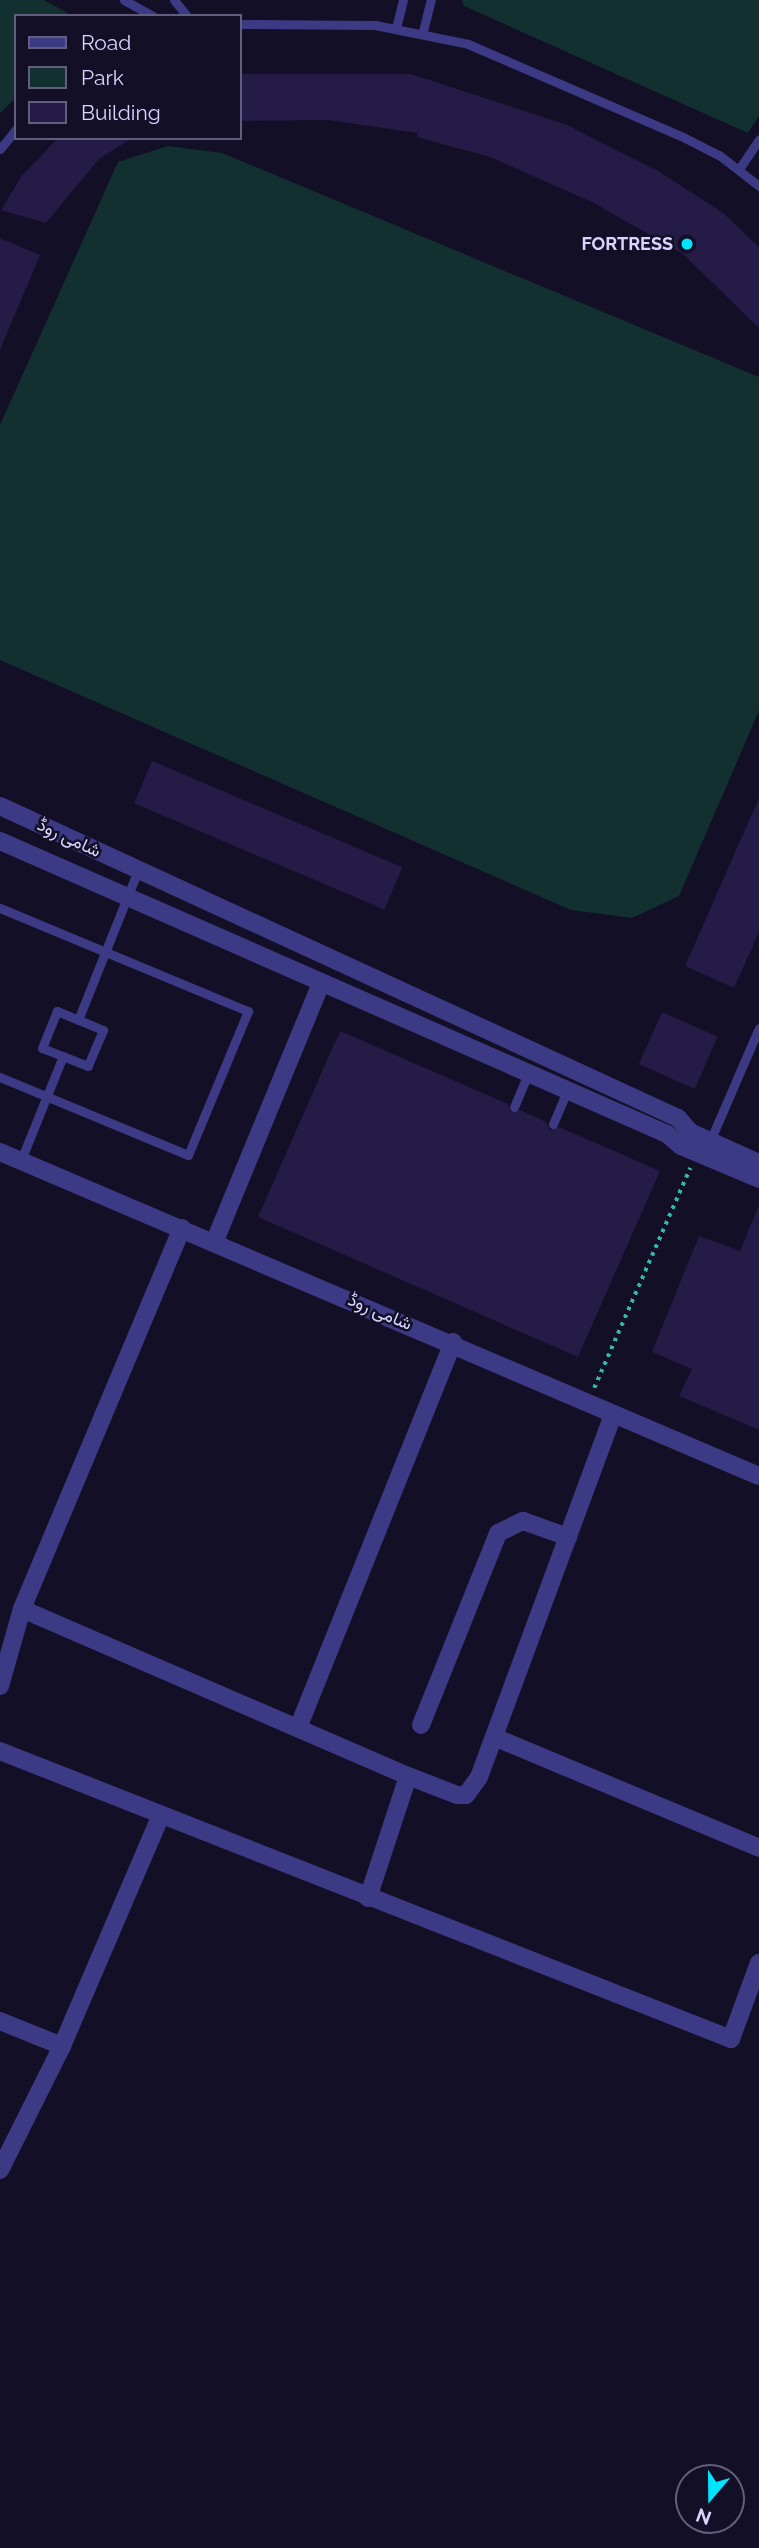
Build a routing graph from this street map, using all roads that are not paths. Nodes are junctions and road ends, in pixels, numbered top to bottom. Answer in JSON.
{"nodes":[{"id":1,"x":124,"y":0,"type":"edge"},
{"id":2,"x":174,"y":0,"type":"edge"},
{"id":3,"x":403,"y":0,"type":"edge"},
{"id":4,"x":431,"y":0,"type":"edge"},
{"id":5,"x":149,"y":14,"type":"edge"},
{"id":6,"x":185,"y":14,"type":"edge"},
{"id":7,"x":242,"y":24,"type":"edge"},
{"id":8,"x":396,"y":28,"type":"junction"},
{"id":9,"x":422,"y":31,"type":"junction"},
{"id":10,"x":14,"y":132,"type":"edge"},
{"id":11,"x":759,"y":139,"type":"edge"},
{"id":12,"x":0,"y":149,"type":"edge"},
{"id":13,"x":738,"y":169,"type":"junction"},
{"id":14,"x":759,"y":186,"type":"edge"},
{"id":15,"x":0,"y":806,"type":"edge"},
{"id":16,"x":0,"y":819,"type":"edge"},
{"id":17,"x":41,"y":825,"type":"junction"},
{"id":18,"x":0,"y":841,"type":"edge"},
{"id":19,"x":138,"y":870,"type":"junction"},
{"id":20,"x":127,"y":898,"type":"junction"},
{"id":21,"x":0,"y":908,"type":"edge"},
{"id":22,"x":105,"y":952,"type":"junction"},
{"id":23,"x":321,"y":984,"type":"junction"},
{"id":24,"x":397,"y":991,"type":"junction"},
{"id":25,"x":388,"y":1014,"type":"junction"},
{"id":26,"x":78,"y":1020,"type":"junction"},
{"id":27,"x":759,"y":1028,"type":"edge"},
{"id":28,"x":63,"y":1056,"type":"junction"},
{"id":29,"x":528,"y":1074,"type":"junction"},
{"id":30,"x":0,"y":1077,"type":"edge"},
{"id":31,"x":567,"y":1091,"type":"junction"},
{"id":32,"x":47,"y":1097,"type":"junction"},
{"id":33,"x":514,"y":1107,"type":"dead end"},
{"id":34,"x":553,"y":1124,"type":"dead end"},
{"id":35,"x":703,"y":1147,"type":"junction"},
{"id":36,"x":0,"y":1152,"type":"edge"},
{"id":37,"x":20,"y":1160,"type":"junction"},
{"id":38,"x":759,"y":1163,"type":"edge"},
{"id":39,"x":759,"y":1179,"type":"edge"},
{"id":40,"x":182,"y":1228,"type":"junction"},
{"id":41,"x":214,"y":1242,"type":"junction"},
{"id":42,"x":453,"y":1342,"type":"junction"},
{"id":43,"x":613,"y":1414,"type":"junction"},
{"id":44,"x":759,"y":1476,"type":"edge"},
{"id":45,"x":568,"y":1537,"type":"junction"},
{"id":46,"x":22,"y":1609,"type":"junction"},
{"id":47,"x":0,"y":1686,"type":"edge"},
{"id":48,"x":421,"y":1725,"type":"dead end"},
{"id":49,"x":298,"y":1728,"type":"junction"},
{"id":50,"x":494,"y":1737,"type":"junction"},
{"id":51,"x":0,"y":1751,"type":"edge"},
{"id":52,"x":408,"y":1776,"type":"junction"},
{"id":53,"x":160,"y":1817,"type":"junction"},
{"id":54,"x":759,"y":1848,"type":"edge"},
{"id":55,"x":368,"y":1898,"type":"junction"},
{"id":56,"x":759,"y":1963,"type":"edge"},
{"id":57,"x":0,"y":2021,"type":"edge"},
{"id":58,"x":62,"y":2046,"type":"junction"},
{"id":59,"x":0,"y":2169,"type":"edge"}],
"edges":[{"from":1,"to":5,"type":"lane"},
{"from":2,"to":6,"type":"lane"},
{"from":3,"to":8,"type":"lane"},
{"from":4,"to":9,"type":"lane"},
{"from":7,"to":8,"type":"lane"},
{"from":8,"to":9,"type":"lane"},
{"from":9,"to":13,"type":"lane"},
{"from":10,"to":12,"type":"lane"},
{"from":11,"to":13,"type":"lane"},
{"from":13,"to":14,"type":"lane"},
{"from":15,"to":17,"type":"street","name":"شامی روڈ"},
{"from":16,"to":17,"type":"street"},
{"from":17,"to":19,"type":"street","name":"شامی روڈ"},
{"from":18,"to":20,"type":"street","name":"شامی روڈ"},
{"from":19,"to":20,"type":"lane"},
{"from":19,"to":24,"type":"street","name":"شامی روڈ"},
{"from":20,"to":22,"type":"lane"},
{"from":20,"to":23,"type":"street","name":"شامی روڈ"},
{"from":21,"to":22,"type":"lane"},
{"from":22,"to":26,"type":"lane"},
{"from":22,"to":32,"type":"lane"},
{"from":23,"to":25,"type":"street","name":"شامی روڈ"},
{"from":23,"to":41,"type":"street"},
{"from":24,"to":25,"type":"street"},
{"from":24,"to":35,"type":"street","name":"شامی روڈ"},
{"from":25,"to":29,"type":"street","name":"شامی روڈ"},
{"from":26,"to":28,"type":"lane"},
{"from":26,"to":28,"type":"lane"},
{"from":27,"to":35,"type":"lane"},
{"from":28,"to":32,"type":"lane"},
{"from":29,"to":31,"type":"street","name":"شامی روڈ"},
{"from":29,"to":33,"type":"lane"},
{"from":30,"to":32,"type":"lane"},
{"from":31,"to":34,"type":"lane"},
{"from":31,"to":35,"type":"street","name":"شامی روڈ"},
{"from":32,"to":37,"type":"lane"},
{"from":35,"to":38,"type":"street","name":"شامی روڈ"},
{"from":35,"to":39,"type":"street","name":"شامی روڈ"},
{"from":36,"to":37,"type":"street","name":"شامی روڈ"},
{"from":37,"to":40,"type":"street","name":"شامی روڈ"},
{"from":40,"to":41,"type":"street","name":"شامی روڈ"},
{"from":40,"to":46,"type":"street"},
{"from":41,"to":42,"type":"street","name":"شامی روڈ"},
{"from":42,"to":43,"type":"street","name":"شامی روڈ"},
{"from":42,"to":49,"type":"street"},
{"from":43,"to":44,"type":"street","name":"شامی روڈ"},
{"from":43,"to":45,"type":"street"},
{"from":45,"to":48,"type":"street"},
{"from":45,"to":50,"type":"street"},
{"from":46,"to":47,"type":"street"},
{"from":46,"to":49,"type":"street"},
{"from":49,"to":52,"type":"street"},
{"from":50,"to":52,"type":"street"},
{"from":50,"to":54,"type":"street"},
{"from":51,"to":53,"type":"street"},
{"from":52,"to":55,"type":"street"},
{"from":53,"to":55,"type":"street"},
{"from":53,"to":58,"type":"street"},
{"from":55,"to":56,"type":"street"},
{"from":57,"to":58,"type":"street"},
{"from":58,"to":59,"type":"street"}]}
